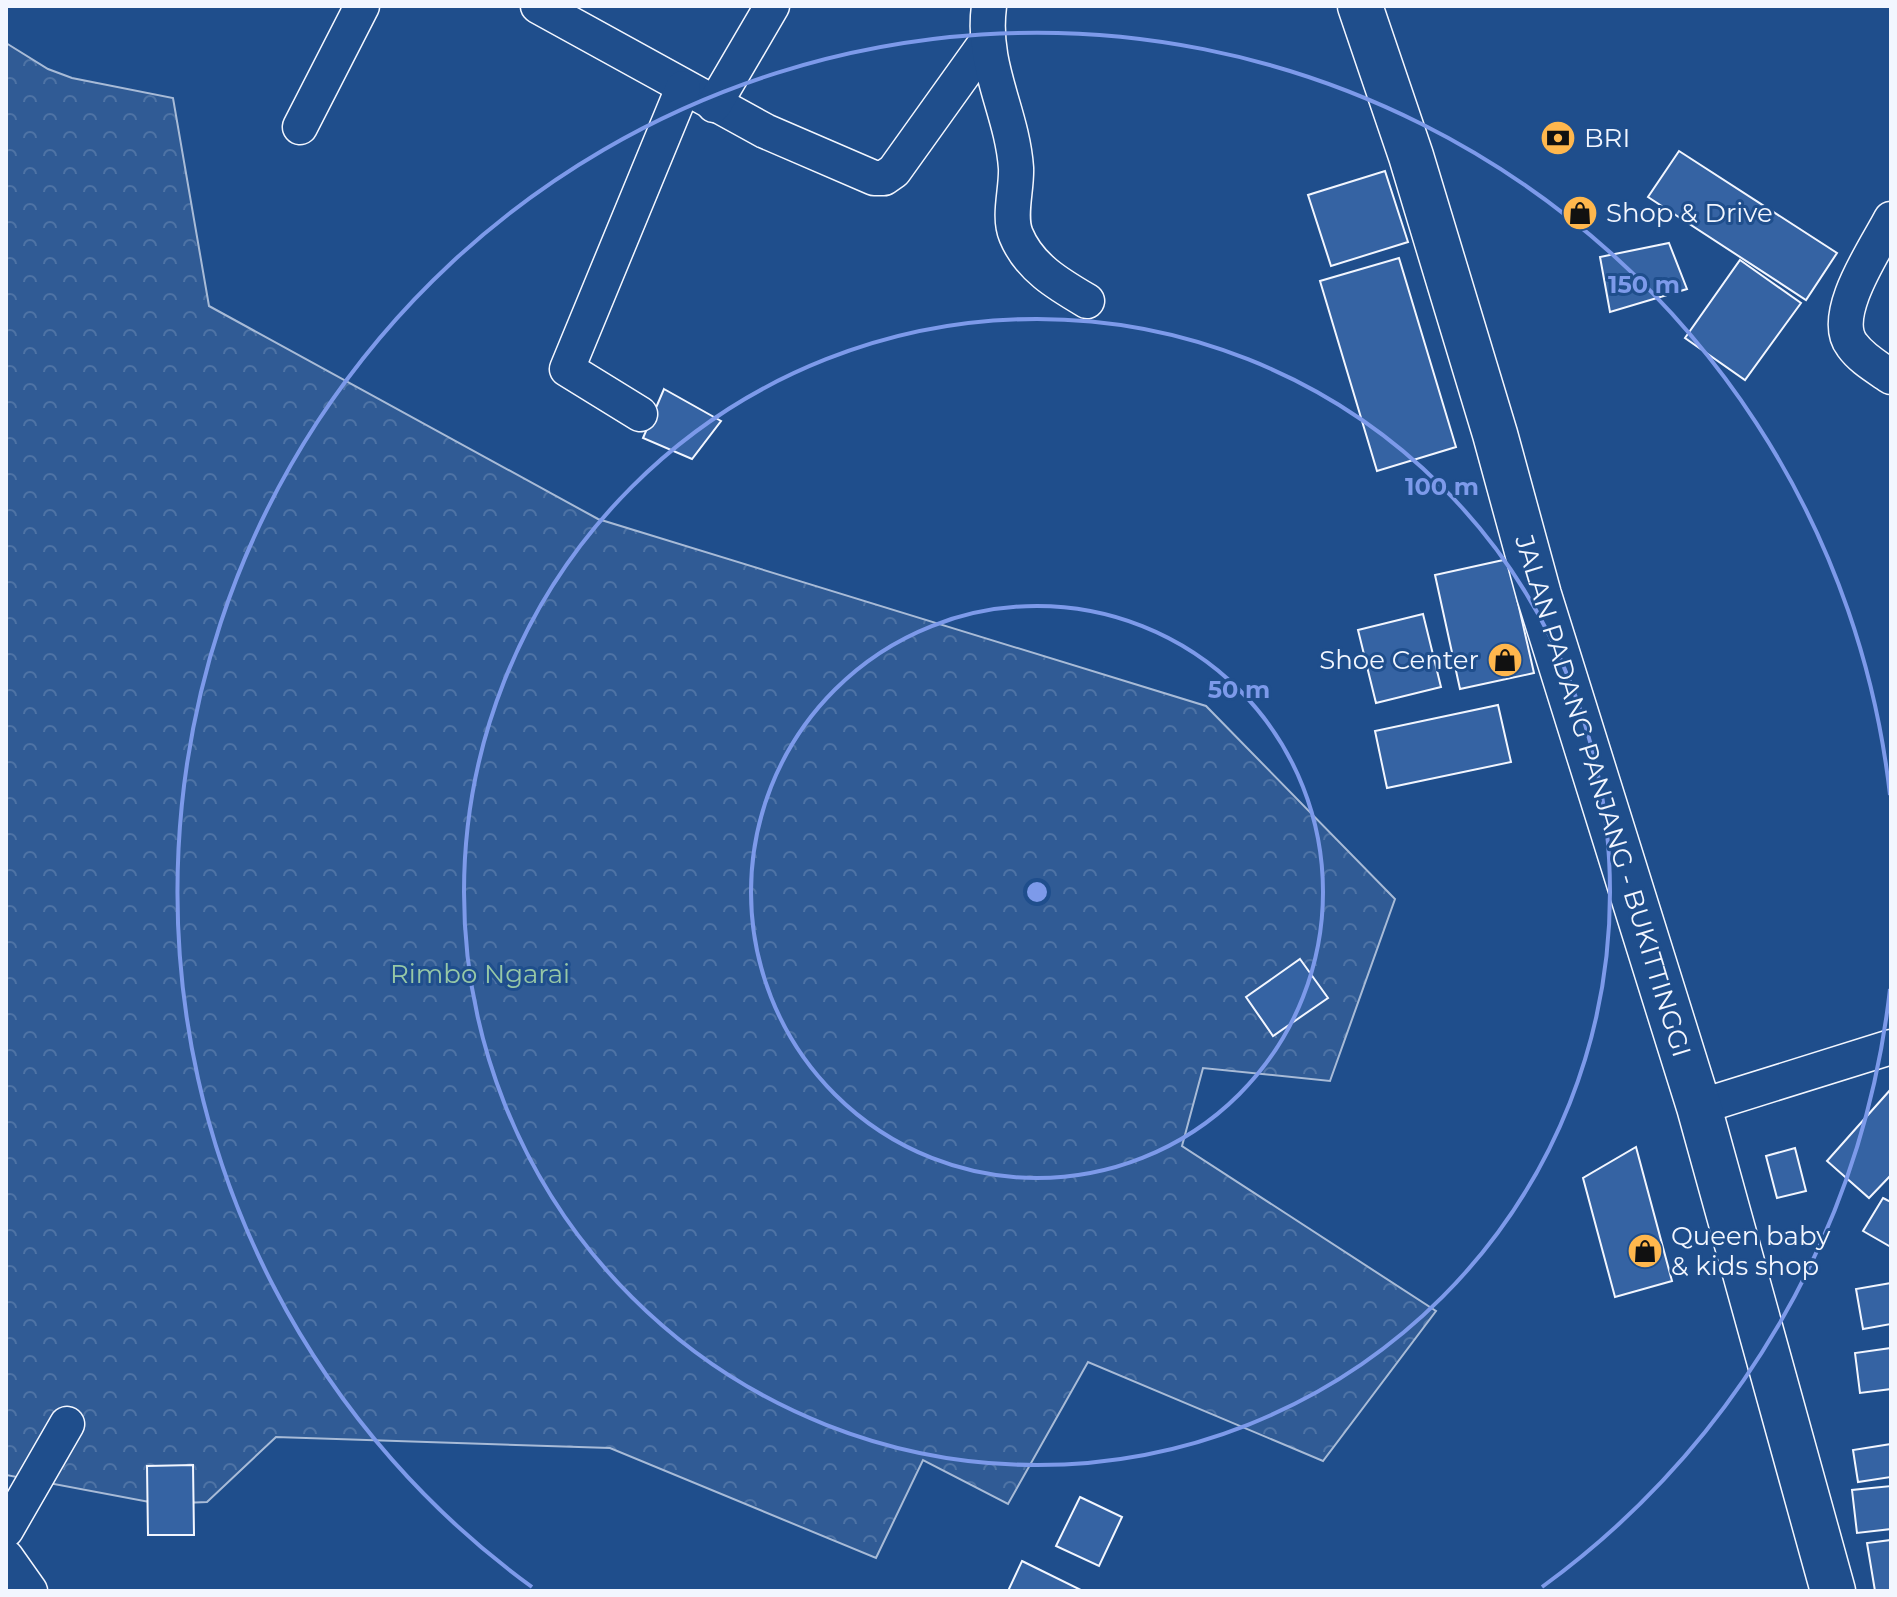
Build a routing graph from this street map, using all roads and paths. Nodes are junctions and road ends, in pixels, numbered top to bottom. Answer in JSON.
{"nodes":[{"id":1,"x":362,"y":6,"type":"edge"},
{"id":2,"x":538,"y":6,"type":"edge"},
{"id":3,"x":772,"y":6,"type":"edge"},
{"id":4,"x":989,"y":6,"type":"edge"},
{"id":5,"x":1360,"y":6,"type":"edge"},
{"id":6,"x":987,"y":41,"type":"junction"},
{"id":7,"x":683,"y":88,"type":"junction"},
{"id":8,"x":714,"y":105,"type":"junction"},
{"id":9,"x":300,"y":127,"type":"dead end"},
{"id":10,"x":1891,"y":219,"type":"edge"},
{"id":11,"x":1087,"y":301,"type":"dead end"},
{"id":12,"x":1891,"y":377,"type":"edge"},
{"id":13,"x":640,"y":414,"type":"dead end"},
{"id":14,"x":1891,"y":1047,"type":"edge"},
{"id":15,"x":1699,"y":1107,"type":"junction"},
{"id":16,"x":67,"y":1424,"type":"dead end"},
{"id":17,"x":6,"y":1530,"type":"edge"},
{"id":18,"x":6,"y":1557,"type":"edge"},
{"id":19,"x":30,"y":1591,"type":"edge"},
{"id":20,"x":1833,"y":1591,"type":"edge"}],
"edges":[{"from":1,"to":9,"type":"street"},
{"from":2,"to":7,"type":"street"},
{"from":3,"to":8,"type":"street"},
{"from":4,"to":6,"type":"street"},
{"from":5,"to":15,"type":"highway","name":"JALAN PADANG PANJANG - BUKITTINGGI"},
{"from":6,"to":8,"type":"street"},
{"from":6,"to":11,"type":"street"},
{"from":7,"to":8,"type":"street"},
{"from":7,"to":13,"type":"street"},
{"from":10,"to":12,"type":"street"},
{"from":14,"to":15,"type":"street"},
{"from":15,"to":20,"type":"highway","name":"JALAN PADANG PANJANG - BUKITTINGGI"},
{"from":16,"to":17,"type":"street"},
{"from":18,"to":19,"type":"street"}]}
